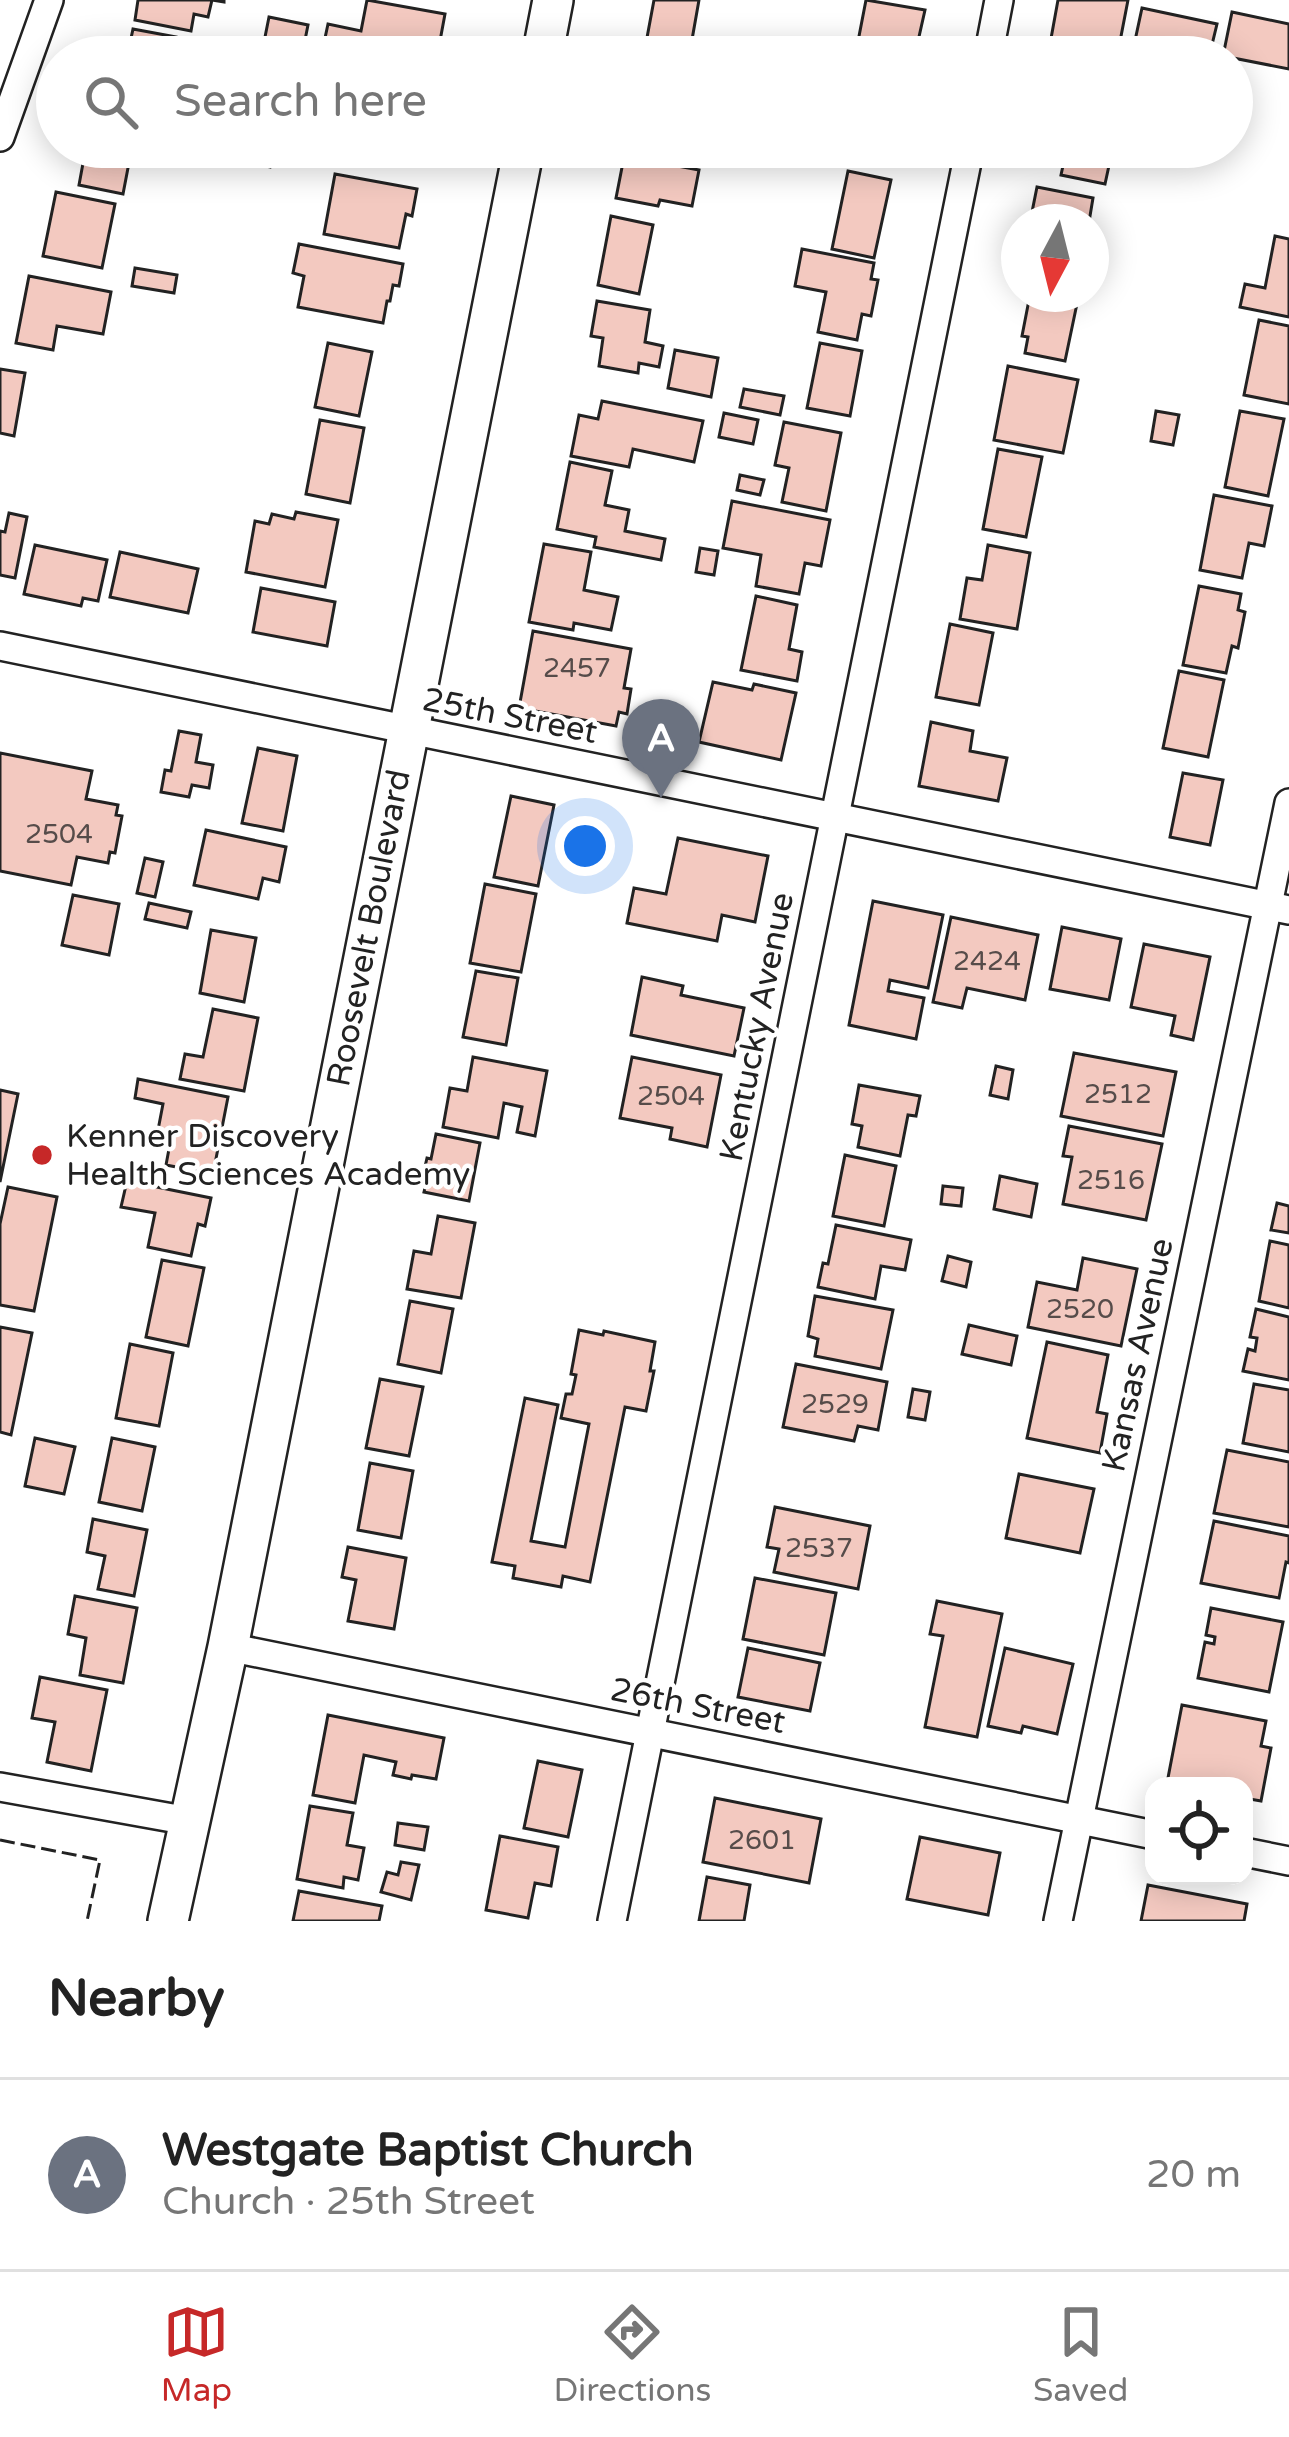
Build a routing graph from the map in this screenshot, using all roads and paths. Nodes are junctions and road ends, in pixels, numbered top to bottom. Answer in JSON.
{"nodes":[{"id":1,"x":49,"y":0,"type":"edge"},
{"id":2,"x":553,"y":0,"type":"edge"},
{"id":3,"x":1000,"y":0,"type":"edge"},
{"id":4,"x":36,"y":36,"type":"edge"},
{"id":5,"x":36,"y":36,"type":"edge"},
{"id":6,"x":546,"y":36,"type":"edge"},
{"id":7,"x":992,"y":36,"type":"edge"},
{"id":8,"x":0,"y":137,"type":"edge"},
{"id":9,"x":520,"y":168,"type":"edge"},
{"id":10,"x":966,"y":168,"type":"edge"},
{"id":11,"x":0,"y":646,"type":"edge"},
{"id":12,"x":407,"y":732,"type":"junction"},
{"id":13,"x":1289,"y":803,"type":"edge"},
{"id":14,"x":836,"y":817,"type":"junction"},
{"id":15,"x":1279,"y":908,"type":"edge"},
{"id":16,"x":227,"y":1647,"type":"junction"},
{"id":17,"x":651,"y":1733,"type":"junction"},
{"id":18,"x":0,"y":1787,"type":"edge"},
{"id":19,"x":1078,"y":1820,"type":"junction"},
{"id":20,"x":189,"y":1821,"type":"junction"},
{"id":21,"x":1145,"y":1832,"type":"edge"},
{"id":22,"x":1253,"y":1854,"type":"edge"},
{"id":23,"x":1289,"y":1861,"type":"edge"},
{"id":24,"x":168,"y":1921,"type":"edge"},
{"id":25,"x":612,"y":1921,"type":"edge"},
{"id":26,"x":1058,"y":1921,"type":"edge"}],
"edges":[{"from":1,"to":4,"type":"street"},
{"from":2,"to":6,"type":"street"},
{"from":3,"to":7,"type":"street"},
{"from":5,"to":8,"type":"street"},
{"from":9,"to":12,"type":"street","name":"Roosevelt Boulevard"},
{"from":10,"to":14,"type":"street","name":"Kentucky Avenue"},
{"from":11,"to":12,"type":"street","name":"25th Street"},
{"from":12,"to":14,"type":"street","name":"25th Street"},
{"from":12,"to":16,"type":"street","name":"Roosevelt Boulevard"},
{"from":13,"to":15,"type":"street","name":"Kansas Avenue"},
{"from":14,"to":15,"type":"street","name":"25th Street"},
{"from":14,"to":17,"type":"street","name":"Kentucky Avenue"},
{"from":15,"to":19,"type":"street","name":"Kansas Avenue"},
{"from":16,"to":17,"type":"street","name":"26th Street"},
{"from":16,"to":20,"type":"street","name":"Roosevelt Boulevard"},
{"from":17,"to":19,"type":"street","name":"26th Street"},
{"from":17,"to":25,"type":"street","name":"Kentucky Avenue"},
{"from":18,"to":20,"type":"street"},
{"from":19,"to":21,"type":"street","name":"26th Street"},
{"from":19,"to":26,"type":"street","name":"Kansas Avenue"},
{"from":20,"to":24,"type":"street","name":"Roosevelt Boulevard"},
{"from":22,"to":23,"type":"street"}]}
